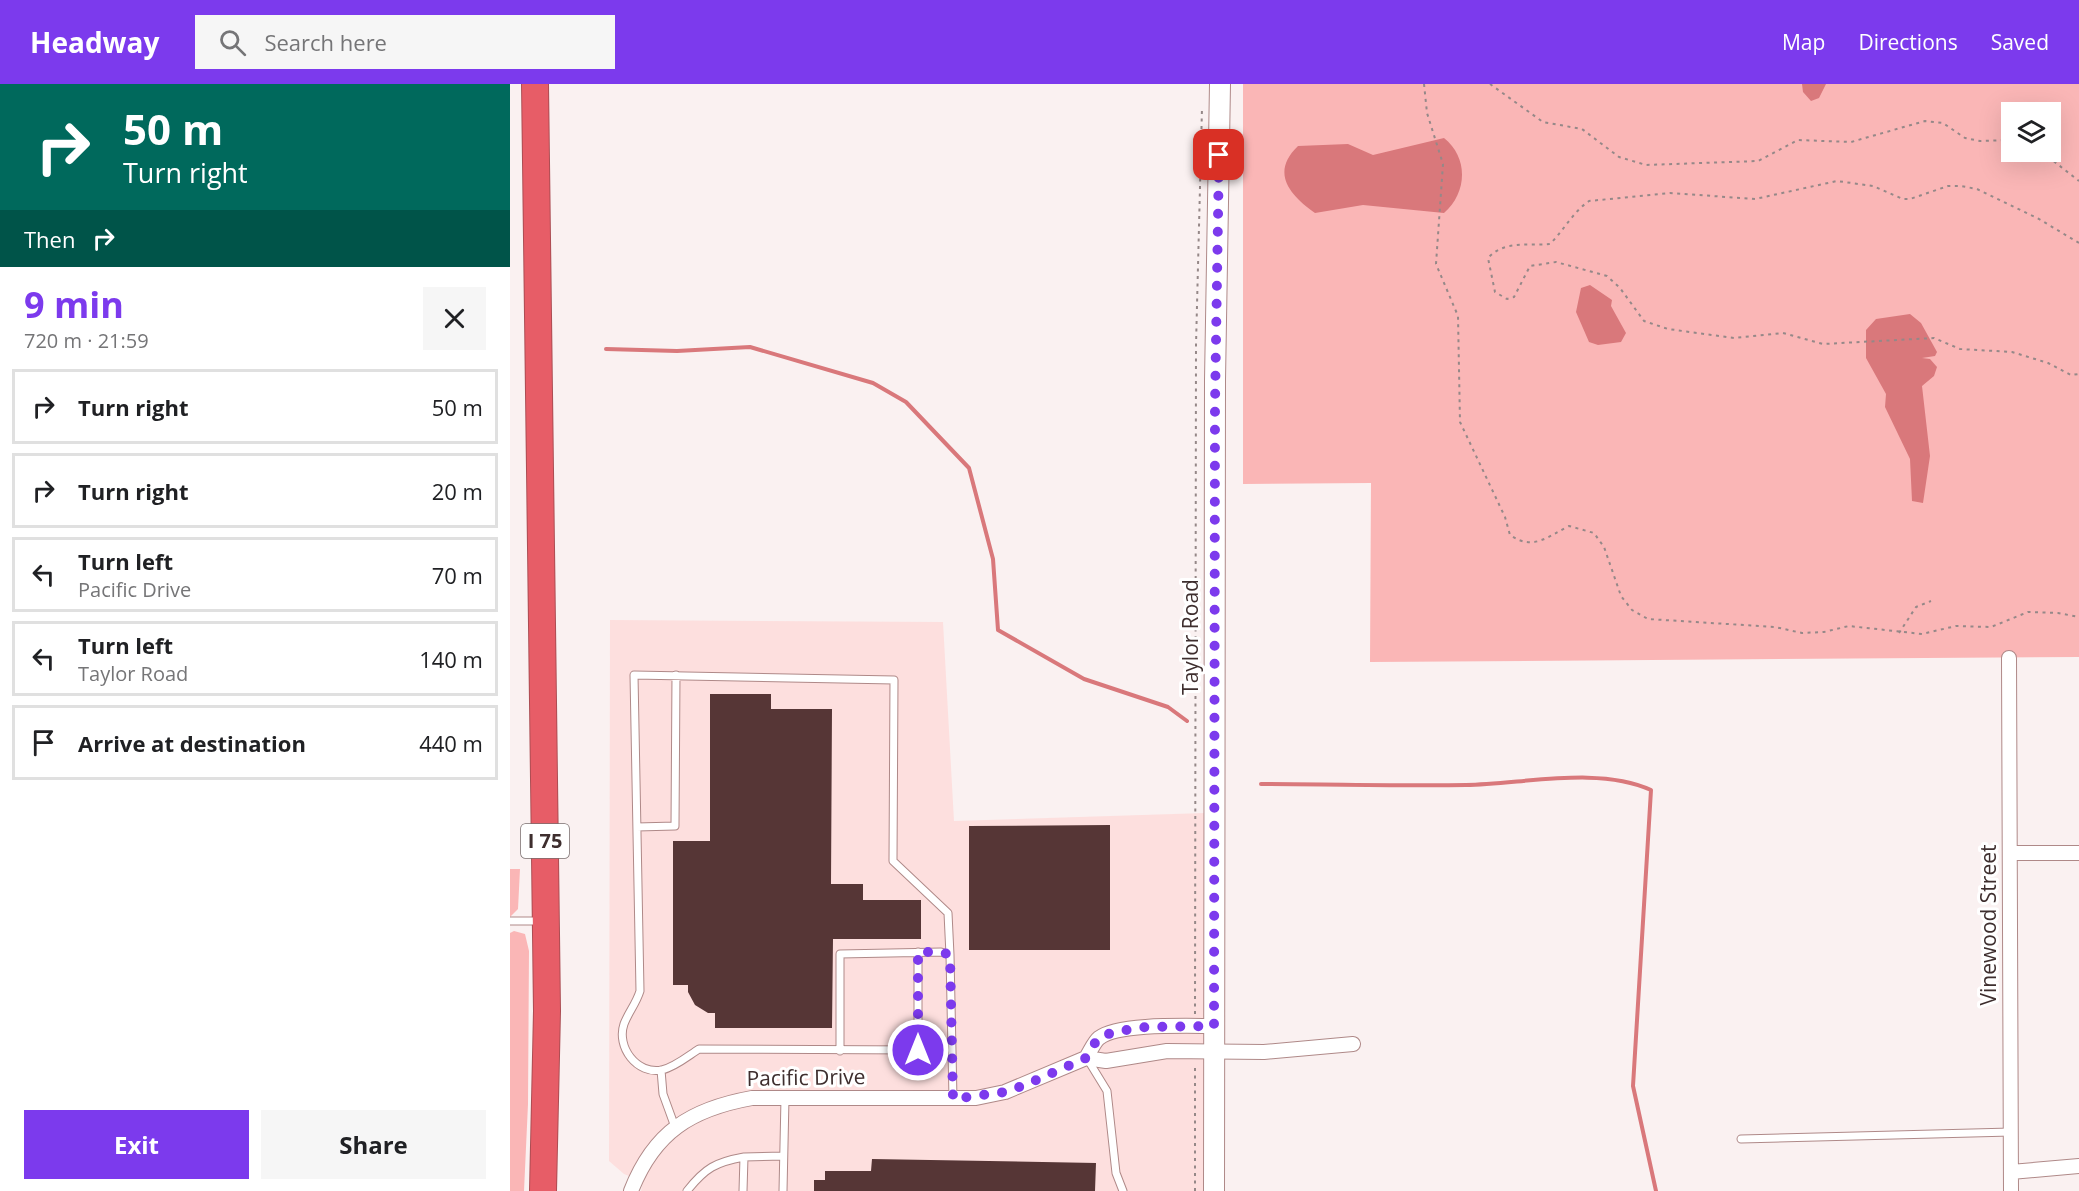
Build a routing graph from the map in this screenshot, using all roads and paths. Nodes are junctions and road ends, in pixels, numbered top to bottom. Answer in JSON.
{"nodes":[{"id":1,"x":535,"y":84,"type":"edge"},
{"id":2,"x":1220,"y":84,"type":"edge"},
{"id":3,"x":1424,"y":84,"type":"edge"},
{"id":4,"x":1490,"y":84,"type":"edge"},
{"id":5,"x":2001,"y":140,"type":"edge"},
{"id":6,"x":2055,"y":162,"type":"edge"},
{"id":7,"x":2079,"y":181,"type":"edge"},
{"id":8,"x":2079,"y":243,"type":"edge"},
{"id":9,"x":2079,"y":374,"type":"edge"},
{"id":10,"x":1931,"y":601,"type":"dead end"},
{"id":11,"x":2079,"y":617,"type":"edge"},
{"id":12,"x":1899,"y":633,"type":"junction"},
{"id":13,"x":2009,"y":658,"type":"dead end"},
{"id":14,"x":676,"y":675,"type":"junction"},
{"id":15,"x":1197,"y":715,"type":"dead end"},
{"id":16,"x":637,"y":827,"type":"junction"},
{"id":17,"x":2010,"y":853,"type":"junction"},
{"id":18,"x":2079,"y":853,"type":"edge"},
{"id":19,"x":510,"y":921,"type":"edge"},
{"id":20,"x":546,"y":922,"type":"junction"},
{"id":21,"x":918,"y":952,"type":"junction"},
{"id":22,"x":950,"y":955,"type":"junction"},
{"id":23,"x":1195,"y":1012,"type":"dead end"},
{"id":24,"x":1214,"y":1026,"type":"junction"},
{"id":25,"x":1353,"y":1044,"type":"dead end"},
{"id":26,"x":840,"y":1051,"type":"junction"},
{"id":27,"x":1214,"y":1051,"type":"junction"},
{"id":28,"x":1086,"y":1058,"type":"junction"},
{"id":29,"x":661,"y":1070,"type":"junction"},
{"id":30,"x":1195,"y":1070,"type":"dead end"},
{"id":31,"x":785,"y":1098,"type":"junction"},
{"id":32,"x":953,"y":1099,"type":"junction"},
{"id":33,"x":675,"y":1127,"type":"junction"},
{"id":34,"x":2011,"y":1132,"type":"junction"},
{"id":35,"x":1742,"y":1139,"type":"dead end"},
{"id":36,"x":783,"y":1156,"type":"junction"},
{"id":37,"x":744,"y":1157,"type":"junction"},
{"id":38,"x":2079,"y":1166,"type":"edge"},
{"id":39,"x":2011,"y":1172,"type":"junction"},
{"id":40,"x":543,"y":1191,"type":"edge"},
{"id":41,"x":631,"y":1191,"type":"edge"},
{"id":42,"x":687,"y":1191,"type":"edge"},
{"id":43,"x":743,"y":1191,"type":"edge"},
{"id":44,"x":783,"y":1191,"type":"edge"},
{"id":45,"x":1123,"y":1191,"type":"edge"},
{"id":46,"x":1195,"y":1191,"type":"edge"},
{"id":47,"x":1214,"y":1191,"type":"edge"},
{"id":48,"x":2011,"y":1191,"type":"edge"}],
"edges":[{"from":1,"to":20,"type":"highway","number":"I 75"},
{"from":2,"to":24,"type":"street","name":"Taylor Road"},
{"from":3,"to":12,"type":"path"},
{"from":4,"to":5,"type":"path"},
{"from":6,"to":7,"type":"path"},
{"from":8,"to":9,"type":"path"},
{"from":10,"to":12,"type":"path"},
{"from":11,"to":12,"type":"path"},
{"from":13,"to":17,"type":"street","name":"Vinewood Street"},
{"from":14,"to":16,"type":"lane"},
{"from":14,"to":16,"type":"lane"},
{"from":14,"to":22,"type":"lane"},
{"from":15,"to":23,"type":"path"},
{"from":16,"to":29,"type":"lane"},
{"from":17,"to":18,"type":"street"},
{"from":17,"to":34,"type":"street","name":"Vinewood Street"},
{"from":19,"to":20,"type":"lane"},
{"from":20,"to":40,"type":"highway","number":"I 75"},
{"from":21,"to":22,"type":"lane"},
{"from":21,"to":26,"type":"lane"},
{"from":21,"to":26,"type":"lane"},
{"from":22,"to":32,"type":"lane"},
{"from":24,"to":27,"type":"street","name":"Taylor Road"},
{"from":24,"to":28,"type":"street","name":"Pacific Drive"},
{"from":25,"to":27,"type":"street","name":"Pacific Drive"},
{"from":26,"to":29,"type":"lane"},
{"from":27,"to":28,"type":"street","name":"Pacific Drive"},
{"from":27,"to":47,"type":"street","name":"Taylor Road"},
{"from":28,"to":32,"type":"street","name":"Pacific Drive"},
{"from":28,"to":45,"type":"lane"},
{"from":29,"to":33,"type":"lane"},
{"from":30,"to":46,"type":"path"},
{"from":31,"to":32,"type":"street","name":"Pacific Drive"},
{"from":31,"to":33,"type":"street","name":"Pacific Drive"},
{"from":31,"to":36,"type":"lane"},
{"from":33,"to":41,"type":"street","name":"Pacific Drive"},
{"from":34,"to":35,"type":"lane"},
{"from":34,"to":39,"type":"street","name":"Vinewood Street"},
{"from":36,"to":37,"type":"lane"},
{"from":36,"to":44,"type":"lane"},
{"from":37,"to":42,"type":"lane"},
{"from":37,"to":43,"type":"lane"},
{"from":38,"to":39,"type":"street"},
{"from":39,"to":48,"type":"street","name":"Vinewood Street"}]}
